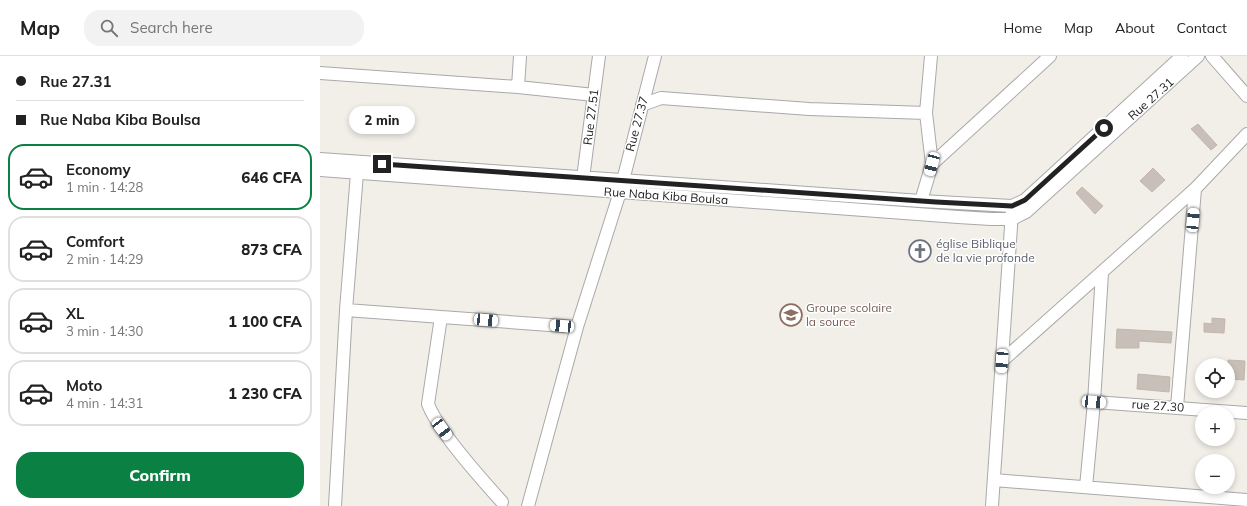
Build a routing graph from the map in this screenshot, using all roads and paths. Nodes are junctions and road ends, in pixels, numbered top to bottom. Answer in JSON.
{"nodes":[{"id":1,"x":520,"y":56,"type":"edge"},
{"id":2,"x":598,"y":56,"type":"edge"},
{"id":3,"x":656,"y":56,"type":"edge"},
{"id":4,"x":931,"y":56,"type":"edge"},
{"id":5,"x":1050,"y":56,"type":"edge"},
{"id":6,"x":1182,"y":56,"type":"edge"},
{"id":7,"x":1198,"y":56,"type":"edge"},
{"id":8,"x":1212,"y":56,"type":"edge"},
{"id":9,"x":320,"y":73,"type":"edge"},
{"id":10,"x":518,"y":87,"type":"junction"},
{"id":11,"x":646,"y":88,"type":"junction"},
{"id":12,"x":594,"y":95,"type":"junction"},
{"id":13,"x":1247,"y":96,"type":"edge"},
{"id":14,"x":661,"y":98,"type":"junction"},
{"id":15,"x":642,"y":105,"type":"junction"},
{"id":16,"x":926,"y":113,"type":"junction"},
{"id":17,"x":1247,"y":134,"type":"edge"},
{"id":18,"x":320,"y":159,"type":"edge"},
{"id":19,"x":932,"y":164,"type":"junction"},
{"id":20,"x":320,"y":170,"type":"edge"},
{"id":21,"x":357,"y":173,"type":"junction"},
{"id":22,"x":583,"y":178,"type":"junction"},
{"id":23,"x":621,"y":186,"type":"junction"},
{"id":24,"x":1195,"y":189,"type":"junction"},
{"id":25,"x":921,"y":201,"type":"junction"},
{"id":26,"x":1012,"y":212,"type":"junction"},
{"id":27,"x":1102,"y":273,"type":"junction"},
{"id":28,"x":346,"y":310,"type":"junction"},
{"id":29,"x":441,"y":317,"type":"junction"},
{"id":30,"x":577,"y":327,"type":"junction"},
{"id":31,"x":1002,"y":361,"type":"junction"},
{"id":32,"x":1094,"y":402,"type":"junction"},
{"id":33,"x":1177,"y":407,"type":"junction"},
{"id":34,"x":1247,"y":413,"type":"edge"},
{"id":35,"x":994,"y":480,"type":"junction"},
{"id":36,"x":1086,"y":487,"type":"junction"},
{"id":37,"x":1247,"y":500,"type":"edge"},
{"id":38,"x":502,"y":502,"type":"dead end"},
{"id":39,"x":335,"y":506,"type":"edge"},
{"id":40,"x":528,"y":506,"type":"edge"},
{"id":41,"x":992,"y":506,"type":"edge"}],
"edges":[{"from":1,"to":10,"type":"street"},
{"from":2,"to":12,"type":"street","name":"Rue 27.51"},
{"from":3,"to":11,"type":"street","name":"Rue 27.37"},
{"from":4,"to":16,"type":"street"},
{"from":5,"to":19,"type":"street"},
{"from":6,"to":26,"type":"street","name":"Rue 27.31"},
{"from":7,"to":26,"type":"street","name":"Rue 27.31"},
{"from":8,"to":13,"type":"street"},
{"from":9,"to":10,"type":"street"},
{"from":10,"to":12,"type":"street"},
{"from":11,"to":14,"type":"street"},
{"from":11,"to":15,"type":"street","name":"Rue 27.37"},
{"from":12,"to":22,"type":"street","name":"Rue 27.51"},
{"from":14,"to":15,"type":"street"},
{"from":14,"to":16,"type":"street"},
{"from":15,"to":23,"type":"street","name":"Rue 27.37"},
{"from":16,"to":19,"type":"street"},
{"from":17,"to":24,"type":"street"},
{"from":18,"to":22,"type":"street","name":"Rue Naba Kiba Boulsa"},
{"from":19,"to":25,"type":"street"},
{"from":20,"to":21,"type":"street","name":"Rue Naba Kiba Boulsa"},
{"from":21,"to":23,"type":"street","name":"Rue Naba Kiba Boulsa"},
{"from":21,"to":28,"type":"street"},
{"from":22,"to":23,"type":"street","name":"Rue Naba Kiba Boulsa"},
{"from":23,"to":25,"type":"street","name":"Rue Naba Kiba Boulsa"},
{"from":23,"to":26,"type":"street","name":"Rue Naba Kiba Boulsa"},
{"from":23,"to":30,"type":"street","name":"Rue 27.37"},
{"from":24,"to":27,"type":"street"},
{"from":24,"to":33,"type":"street"},
{"from":25,"to":26,"type":"street","name":"Rue Naba Kiba Boulsa"},
{"from":26,"to":31,"type":"street"},
{"from":27,"to":31,"type":"street"},
{"from":27,"to":32,"type":"street"},
{"from":28,"to":29,"type":"street"},
{"from":28,"to":39,"type":"street"},
{"from":29,"to":30,"type":"street"},
{"from":29,"to":38,"type":"street"},
{"from":30,"to":40,"type":"street","name":"Rue 27.37"},
{"from":31,"to":35,"type":"street"},
{"from":32,"to":33,"type":"street","name":"rue 27.30"},
{"from":32,"to":36,"type":"street"},
{"from":33,"to":34,"type":"street","name":"rue 27.30"},
{"from":35,"to":36,"type":"street"},
{"from":35,"to":41,"type":"street"},
{"from":36,"to":37,"type":"street"}]}
